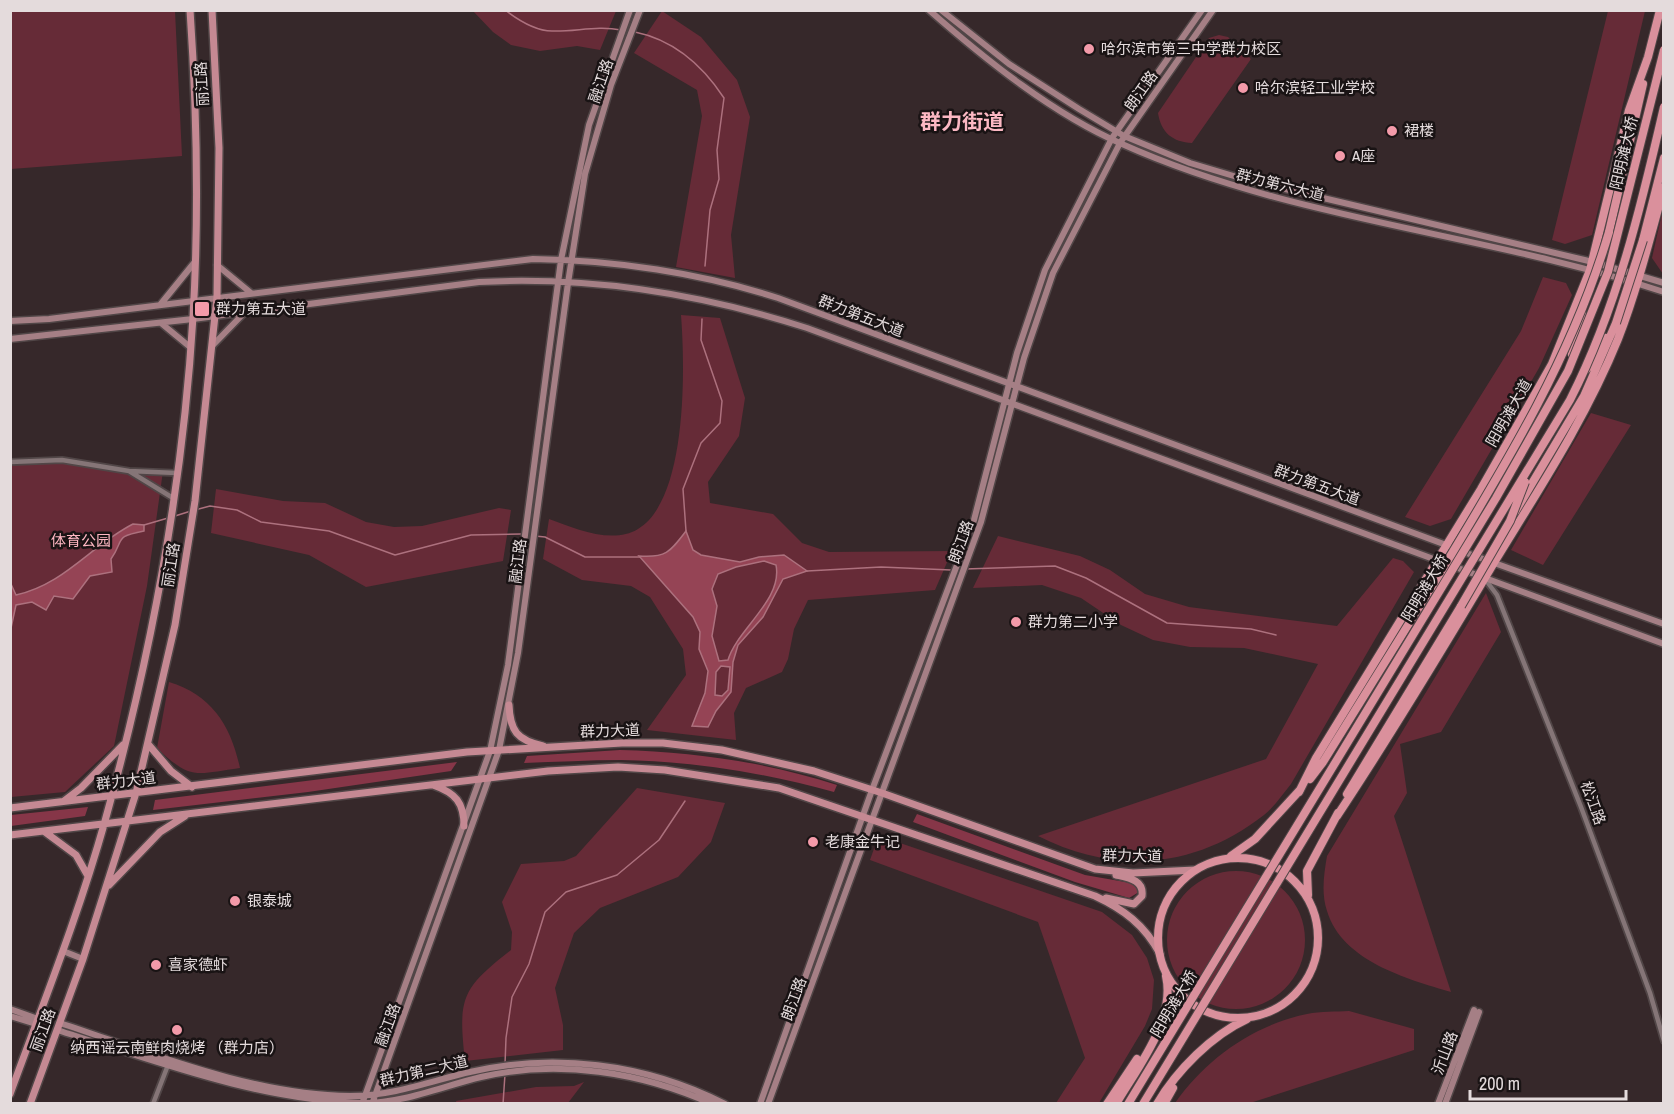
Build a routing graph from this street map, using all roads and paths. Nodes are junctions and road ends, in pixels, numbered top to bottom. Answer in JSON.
{"nodes":[{"id":1,"x":190,"y":10,"type":"edge"},
{"id":2,"x":212,"y":10,"type":"edge"},
{"id":3,"x":630,"y":10,"type":"edge"},
{"id":4,"x":929,"y":10,"type":"edge"},
{"id":5,"x":941,"y":10,"type":"edge"},
{"id":6,"x":1202,"y":10,"type":"edge"},
{"id":7,"x":1213,"y":10,"type":"edge"},
{"id":8,"x":1660,"y":10,"type":"edge"},
{"id":9,"x":640,"y":12,"type":"edge"},
{"id":10,"x":1664,"y":50,"type":"edge"},
{"id":11,"x":1648,"y":57,"type":"junction"},
{"id":12,"x":1664,"y":107,"type":"edge"},
{"id":13,"x":1117,"y":131,"type":"junction"},
{"id":14,"x":1124,"y":135,"type":"junction"},
{"id":15,"x":1113,"y":138,"type":"junction"},
{"id":16,"x":1120,"y":143,"type":"junction"},
{"id":17,"x":1664,"y":158,"type":"edge"},
{"id":18,"x":1664,"y":187,"type":"edge"},
{"id":19,"x":561,"y":260,"type":"junction"},
{"id":20,"x":571,"y":261,"type":"junction"},
{"id":21,"x":194,"y":262,"type":"junction"},
{"id":22,"x":218,"y":265,"type":"junction"},
{"id":23,"x":1592,"y":266,"type":"junction"},
{"id":24,"x":1639,"y":279,"type":"junction"},
{"id":25,"x":557,"y":282,"type":"junction"},
{"id":26,"x":568,"y":283,"type":"junction"},
{"id":27,"x":1664,"y":283,"type":"edge"},
{"id":28,"x":1664,"y":292,"type":"edge"},
{"id":29,"x":251,"y":293,"type":"junction"},
{"id":30,"x":217,"y":297,"type":"junction"},
{"id":31,"x":194,"y":300,"type":"junction"},
{"id":32,"x":160,"y":304,"type":"junction"},
{"id":33,"x":1584,"y":306,"type":"junction"},
{"id":34,"x":245,"y":312,"type":"junction"},
{"id":35,"x":215,"y":316,"type":"junction"},
{"id":36,"x":193,"y":319,"type":"junction"},
{"id":37,"x":10,"y":321,"type":"edge"},
{"id":38,"x":161,"y":322,"type":"junction"},
{"id":39,"x":1616,"y":323,"type":"junction"},
{"id":40,"x":10,"y":339,"type":"edge"},
{"id":41,"x":213,"y":345,"type":"junction"},
{"id":42,"x":190,"y":347,"type":"junction"},
{"id":43,"x":1568,"y":371,"type":"junction"},
{"id":44,"x":1580,"y":380,"type":"junction"},
{"id":45,"x":1008,"y":384,"type":"junction"},
{"id":46,"x":1016,"y":387,"type":"junction"},
{"id":47,"x":1004,"y":401,"type":"junction"},
{"id":48,"x":1012,"y":405,"type":"junction"},
{"id":49,"x":1518,"y":461,"type":"junction"},
{"id":50,"x":10,"y":462,"type":"edge"},
{"id":51,"x":1531,"y":466,"type":"junction"},
{"id":52,"x":129,"y":471,"type":"junction"},
{"id":53,"x":177,"y":473,"type":"junction"},
{"id":54,"x":1488,"y":493,"type":"junction"},
{"id":55,"x":173,"y":498,"type":"junction"},
{"id":56,"x":1510,"y":521,"type":"junction"},
{"id":57,"x":1445,"y":545,"type":"junction"},
{"id":58,"x":1435,"y":562,"type":"junction"},
{"id":59,"x":1494,"y":563,"type":"junction"},
{"id":60,"x":1485,"y":579,"type":"junction"},
{"id":61,"x":1664,"y":624,"type":"edge"},
{"id":62,"x":1664,"y":644,"type":"edge"},
{"id":63,"x":509,"y":705,"type":"junction"},
{"id":64,"x":125,"y":743,"type":"junction"},
{"id":65,"x":148,"y":744,"type":"junction"},
{"id":66,"x":552,"y":747,"type":"junction"},
{"id":67,"x":499,"y":750,"type":"junction"},
{"id":68,"x":490,"y":751,"type":"junction"},
{"id":69,"x":490,"y":777,"type":"junction"},
{"id":70,"x":480,"y":779,"type":"junction"},
{"id":71,"x":428,"y":784,"type":"junction"},
{"id":72,"x":192,"y":787,"type":"junction"},
{"id":73,"x":872,"y":790,"type":"junction"},
{"id":74,"x":1299,"y":792,"type":"junction"},
{"id":75,"x":136,"y":793,"type":"junction"},
{"id":76,"x":882,"y":793,"type":"junction"},
{"id":77,"x":112,"y":796,"type":"junction"},
{"id":78,"x":63,"y":802,"type":"junction"},
{"id":79,"x":10,"y":807,"type":"edge"},
{"id":80,"x":191,"y":813,"type":"junction"},
{"id":81,"x":863,"y":815,"type":"junction"},
{"id":82,"x":1337,"y":816,"type":"junction"},
{"id":83,"x":874,"y":819,"type":"junction"},
{"id":84,"x":128,"y":821,"type":"junction"},
{"id":85,"x":104,"y":824,"type":"junction"},
{"id":86,"x":464,"y":826,"type":"junction"},
{"id":87,"x":43,"y":831,"type":"junction"},
{"id":88,"x":10,"y":835,"type":"edge"},
{"id":89,"x":1228,"y":858,"type":"junction"},
{"id":90,"x":1095,"y":869,"type":"junction"},
{"id":91,"x":1195,"y":870,"type":"junction"},
{"id":92,"x":88,"y":876,"type":"junction"},
{"id":93,"x":106,"y":889,"type":"junction"},
{"id":94,"x":1095,"y":896,"type":"junction"},
{"id":95,"x":1310,"y":900,"type":"junction"},
{"id":96,"x":63,"y":951,"type":"junction"},
{"id":97,"x":1160,"y":954,"type":"junction"},
{"id":98,"x":83,"y":959,"type":"junction"},
{"id":99,"x":1164,"y":969,"type":"junction"},
{"id":100,"x":10,"y":1010,"type":"edge"},
{"id":101,"x":10,"y":1016,"type":"edge"},
{"id":102,"x":1252,"y":1017,"type":"junction"},
{"id":103,"x":37,"y":1022,"type":"junction"},
{"id":104,"x":59,"y":1027,"type":"junction"},
{"id":105,"x":1154,"y":1037,"type":"junction"},
{"id":106,"x":1664,"y":1041,"type":"edge"},
{"id":107,"x":168,"y":1062,"type":"junction"},
{"id":108,"x":537,"y":1066,"type":"junction"},
{"id":109,"x":1184,"y":1069,"type":"junction"},
{"id":110,"x":484,"y":1074,"type":"junction"},
{"id":111,"x":10,"y":1094,"type":"edge"},
{"id":112,"x":366,"y":1095,"type":"junction"},
{"id":113,"x":375,"y":1095,"type":"junction"},
{"id":114,"x":362,"y":1103,"type":"edge"},
{"id":115,"x":372,"y":1103,"type":"edge"},
{"id":116,"x":30,"y":1104,"type":"edge"},
{"id":117,"x":153,"y":1104,"type":"edge"},
{"id":118,"x":712,"y":1104,"type":"edge"},
{"id":119,"x":725,"y":1104,"type":"edge"},
{"id":120,"x":760,"y":1104,"type":"edge"},
{"id":121,"x":768,"y":1104,"type":"edge"},
{"id":122,"x":1107,"y":1104,"type":"edge"},
{"id":123,"x":1116,"y":1104,"type":"edge"},
{"id":124,"x":1128,"y":1104,"type":"edge"},
{"id":125,"x":1143,"y":1104,"type":"edge"},
{"id":126,"x":1157,"y":1104,"type":"edge"},
{"id":127,"x":1164,"y":1104,"type":"edge"},
{"id":128,"x":1438,"y":1104,"type":"edge"},
{"id":129,"x":1445,"y":1104,"type":"edge"}],
"edges":[{"from":1,"to":21,"type":"main road","name":"丽江路"},
{"from":2,"to":22,"type":"main road","name":"丽江路"},
{"from":3,"to":19,"type":"main road","name":"融江路"},
{"from":4,"to":15,"type":"main road","name":"群力第六大道"},
{"from":5,"to":13,"type":"main road","name":"群力第六大道"},
{"from":6,"to":13,"type":"main road","name":"朗江路"},
{"from":7,"to":14,"type":"main road","name":"朗江路"},
{"from":8,"to":11,"type":"highway","name":"阳明滩大道"},
{"from":9,"to":20,"type":"main road","name":"融江路"},
{"from":10,"to":43,"type":"highway","name":"阳明滩大桥","bridge":true},
{"from":11,"to":23,"type":"highway","name":"阳明滩大道"},
{"from":11,"to":33,"type":"highway","bridge":true},
{"from":12,"to":44,"type":"highway","name":"阳明滩大桥","bridge":true},
{"from":13,"to":14,"type":"main road","name":"群力第六大道"},
{"from":13,"to":15,"type":"main road","name":"朗江路"},
{"from":14,"to":16,"type":"main road","name":"朗江路"},
{"from":14,"to":23,"type":"main road","name":"群力第六大道"},
{"from":15,"to":16,"type":"main road","name":"群力第六大道"},
{"from":15,"to":45,"type":"main road","name":"朗江路"},
{"from":16,"to":23,"type":"main road","name":"群力第六大道"},
{"from":16,"to":46,"type":"main road","name":"朗江路"},
{"from":17,"to":39,"type":"highway","bridge":true},
{"from":18,"to":24,"type":"highway"},
{"from":19,"to":20,"type":"main road","name":"群力第五大道"},
{"from":19,"to":25,"type":"main road","name":"融江路"},
{"from":19,"to":29,"type":"main road","name":"群力第五大道"},
{"from":20,"to":26,"type":"main road","name":"融江路"},
{"from":20,"to":45,"type":"main road","name":"群力第五大道"},
{"from":21,"to":31,"type":"main road","name":"丽江路"},
{"from":21,"to":32,"type":"main road"},
{"from":22,"to":29,"type":"main road"},
{"from":22,"to":30,"type":"main road","name":"丽江路"},
{"from":23,"to":24,"type":"main road","name":"群力第六大道"},
{"from":23,"to":57,"type":"highway","name":"阳明滩大道"},
{"from":24,"to":27,"type":"main road","name":"群力第六大道"},
{"from":24,"to":28,"type":"main road","name":"群力第六大道"},
{"from":24,"to":59,"type":"highway"},
{"from":25,"to":26,"type":"main road","name":"群力第五大道"},
{"from":25,"to":34,"type":"main road","name":"群力第五大道"},
{"from":25,"to":68,"type":"main road","name":"融江路"},
{"from":26,"to":47,"type":"main road","name":"群力第五大道"},
{"from":26,"to":63,"type":"main road","name":"融江路"},
{"from":29,"to":30,"type":"main road","name":"群力第五大道"},
{"from":30,"to":31,"type":"main road","name":"群力第五大道"},
{"from":30,"to":35,"type":"main road","name":"丽江路"},
{"from":31,"to":32,"type":"main road","name":"群力第五大道"},
{"from":31,"to":36,"type":"main road","name":"丽江路"},
{"from":32,"to":37,"type":"main road","name":"群力第五大道"},
{"from":33,"to":43,"type":"highway","bridge":true},
{"from":33,"to":54,"type":"highway","bridge":true},
{"from":34,"to":35,"type":"main road","name":"群力第五大道"},
{"from":34,"to":41,"type":"main road"},
{"from":35,"to":36,"type":"main road","name":"群力第五大道"},
{"from":35,"to":41,"type":"main road","name":"丽江路"},
{"from":36,"to":38,"type":"main road","name":"群力第五大道"},
{"from":36,"to":42,"type":"main road","name":"丽江路"},
{"from":38,"to":40,"type":"main road","name":"群力第五大道"},
{"from":38,"to":42,"type":"main road"},
{"from":39,"to":44,"type":"highway","bridge":true},
{"from":39,"to":56,"type":"highway","bridge":true},
{"from":41,"to":65,"type":"main road","name":"丽江路"},
{"from":42,"to":53,"type":"main road","name":"丽江路"},
{"from":43,"to":49,"type":"highway","name":"阳明滩大桥","bridge":true},
{"from":44,"to":51,"type":"highway","name":"阳明滩大桥","bridge":true},
{"from":45,"to":46,"type":"main road","name":"群力第五大道"},
{"from":45,"to":47,"type":"main road","name":"朗江路"},
{"from":46,"to":48,"type":"main road","name":"朗江路"},
{"from":46,"to":57,"type":"main road","name":"群力第五大道"},
{"from":47,"to":48,"type":"main road","name":"群力第五大道"},
{"from":47,"to":73,"type":"main road","name":"朗江路"},
{"from":48,"to":58,"type":"main road","name":"群力第五大道"},
{"from":48,"to":76,"type":"main road","name":"朗江路"},
{"from":49,"to":54,"type":"highway","bridge":true},
{"from":49,"to":124,"type":"highway","name":"阳明滩大桥","bridge":true},
{"from":50,"to":52,"type":"street"},
{"from":51,"to":56,"type":"highway","bridge":true},
{"from":51,"to":125,"type":"highway","name":"阳明滩大桥","bridge":true},
{"from":52,"to":53,"type":"street"},
{"from":52,"to":55,"type":"street"},
{"from":53,"to":55,"type":"main road","name":"丽江路"},
{"from":54,"to":74,"type":"highway","bridge":true},
{"from":55,"to":64,"type":"main road","name":"丽江路"},
{"from":56,"to":82,"type":"highway","bridge":true},
{"from":57,"to":58,"type":"highway","name":"阳明滩大道"},
{"from":57,"to":59,"type":"main road","name":"群力第五大道"},
{"from":58,"to":60,"type":"main road","name":"群力第五大道"},
{"from":58,"to":74,"type":"highway","name":"阳明滩大道"},
{"from":59,"to":60,"type":"highway"},
{"from":59,"to":61,"type":"main road","name":"群力第五大道"},
{"from":60,"to":62,"type":"main road","name":"群力第五大道"},
{"from":60,"to":82,"type":"highway"},
{"from":60,"to":106,"type":"street","name":"松江路"},
{"from":63,"to":66,"type":"main road"},
{"from":63,"to":67,"type":"main road","name":"融江路"},
{"from":64,"to":77,"type":"main road","name":"丽江路"},
{"from":64,"to":78,"type":"main road"},
{"from":65,"to":72,"type":"main road"},
{"from":65,"to":75,"type":"main road","name":"丽江路"},
{"from":66,"to":67,"type":"main road","name":"群力大道"},
{"from":66,"to":73,"type":"main road","name":"群力大道"},
{"from":67,"to":68,"type":"main road","name":"群力大道"},
{"from":67,"to":69,"type":"main road","name":"融江路"},
{"from":68,"to":70,"type":"main road","name":"融江路"},
{"from":68,"to":72,"type":"main road","name":"群力大道"},
{"from":69,"to":70,"type":"main road"},
{"from":69,"to":81,"type":"main road"},
{"from":69,"to":113,"type":"main road","name":"融江路"},
{"from":70,"to":71,"type":"main road"},
{"from":70,"to":86,"type":"main road","name":"融江路"},
{"from":71,"to":80,"type":"main road"},
{"from":71,"to":86,"type":"main road"},
{"from":72,"to":75,"type":"main road","name":"群力大道"},
{"from":73,"to":76,"type":"main road","name":"群力大道"},
{"from":73,"to":81,"type":"main road","name":"朗江路"},
{"from":74,"to":89,"type":"highway"},
{"from":75,"to":77,"type":"main road","name":"群力大道"},
{"from":75,"to":84,"type":"main road","name":"丽江路"},
{"from":76,"to":83,"type":"main road","name":"朗江路"},
{"from":76,"to":90,"type":"main road","name":"群力大道"},
{"from":77,"to":78,"type":"main road","name":"群力大道"},
{"from":77,"to":85,"type":"main road","name":"丽江路"},
{"from":78,"to":79,"type":"main road","name":"群力大道"},
{"from":80,"to":84,"type":"main road"},
{"from":80,"to":93,"type":"main road"},
{"from":81,"to":83,"type":"main road"},
{"from":81,"to":120,"type":"main road","name":"朗江路"},
{"from":82,"to":95,"type":"highway"},
{"from":83,"to":94,"type":"main road"},
{"from":83,"to":121,"type":"main road","name":"朗江路"},
{"from":84,"to":85,"type":"main road"},
{"from":84,"to":93,"type":"main road","name":"丽江路"},
{"from":85,"to":87,"type":"main road"},
{"from":85,"to":92,"type":"main road","name":"丽江路"},
{"from":86,"to":112,"type":"main road","name":"融江路"},
{"from":87,"to":88,"type":"main road"},
{"from":87,"to":92,"type":"main road"},
{"from":89,"to":91,"type":"highway"},
{"from":89,"to":95,"type":"highway"},
{"from":90,"to":91,"type":"main road","name":"群力大道"},
{"from":90,"to":94,"type":"main road"},
{"from":91,"to":97,"type":"highway"},
{"from":92,"to":96,"type":"main road","name":"丽江路"},
{"from":93,"to":98,"type":"main road","name":"丽江路"},
{"from":94,"to":97,"type":"main road"},
{"from":95,"to":102,"type":"highway"},
{"from":96,"to":98,"type":"main road"},
{"from":96,"to":103,"type":"main road","name":"丽江路"},
{"from":97,"to":99,"type":"highway"},
{"from":98,"to":104,"type":"main road","name":"丽江路"},
{"from":99,"to":102,"type":"highway"},
{"from":99,"to":105,"type":"highway"},
{"from":100,"to":103,"type":"main road"},
{"from":101,"to":103,"type":"main road"},
{"from":102,"to":109,"type":"highway"},
{"from":103,"to":111,"type":"main road","name":"丽江路"},
{"from":104,"to":107,"type":"main road","name":"群力第二大道"},
{"from":104,"to":116,"type":"main road","name":"丽江路"},
{"from":105,"to":122,"type":"highway"},
{"from":105,"to":123,"type":"highway"},
{"from":107,"to":112,"type":"main road","name":"群力第二大道"},
{"from":107,"to":114,"type":"main road","name":"群力第二大道"},
{"from":107,"to":117,"type":"street"},
{"from":108,"to":110,"type":"main road","name":"群力第二大道"},
{"from":108,"to":118,"type":"main road","name":"群力第二大道"},
{"from":108,"to":119,"type":"main road","name":"群力第二大道"},
{"from":109,"to":126,"type":"highway"},
{"from":109,"to":127,"type":"highway"},
{"from":110,"to":113,"type":"main road","name":"群力第二大道"},
{"from":110,"to":115,"type":"main road","name":"群力第二大道"},
{"from":112,"to":113,"type":"main road","name":"群力第二大道"},
{"from":112,"to":114,"type":"main road","name":"融江路"},
{"from":113,"to":115,"type":"main road","name":"融江路"},
{"from":114,"to":115,"type":"main road","name":"群力第二大道"},
{"from":128,"to":129,"type":"main road","name":"沂山路"}]}
